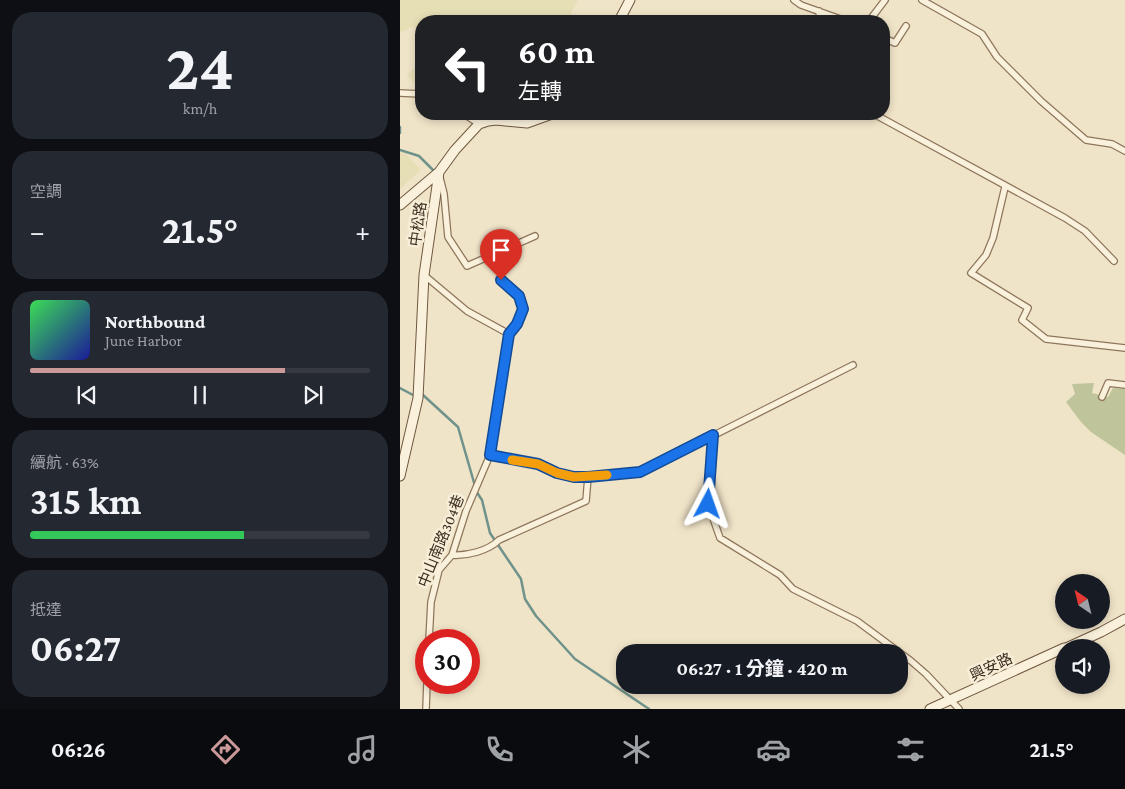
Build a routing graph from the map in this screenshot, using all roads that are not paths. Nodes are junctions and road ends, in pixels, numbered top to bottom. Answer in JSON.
{"nodes":[{"id":1,"x":630,"y":0,"type":"edge"},
{"id":2,"x":794,"y":0,"type":"edge"},
{"id":3,"x":884,"y":0,"type":"edge"},
{"id":4,"x":922,"y":0,"type":"edge"},
{"id":5,"x":819,"y":11,"type":"junction"},
{"id":6,"x":622,"y":15,"type":"edge"},
{"id":7,"x":819,"y":15,"type":"edge"},
{"id":8,"x":830,"y":15,"type":"edge"},
{"id":9,"x":873,"y":15,"type":"edge"},
{"id":10,"x":906,"y":26,"type":"dead end"},
{"id":11,"x":890,"y":41,"type":"edge"},
{"id":12,"x":400,"y":92,"type":"edge"},
{"id":13,"x":415,"y":93,"type":"edge"},
{"id":14,"x":473,"y":120,"type":"edge"},
{"id":15,"x":488,"y":120,"type":"edge"},
{"id":16,"x":496,"y":120,"type":"edge"},
{"id":17,"x":535,"y":120,"type":"edge"},
{"id":18,"x":885,"y":120,"type":"edge"},
{"id":19,"x":479,"y":124,"type":"junction"},
{"id":20,"x":1125,"y":151,"type":"edge"},
{"id":21,"x":439,"y":172,"type":"junction"},
{"id":22,"x":1005,"y":187,"type":"junction"},
{"id":23,"x":400,"y":205,"type":"edge"},
{"id":24,"x":535,"y":236,"type":"dead end"},
{"id":25,"x":1114,"y":261,"type":"dead end"},
{"id":26,"x":424,"y":275,"type":"junction"},
{"id":27,"x":501,"y":280,"type":"dead end"},
{"id":28,"x":509,"y":334,"type":"junction"},
{"id":29,"x":1125,"y":348,"type":"edge"},
{"id":30,"x":853,"y":365,"type":"dead end"},
{"id":31,"x":1125,"y":385,"type":"edge"},
{"id":32,"x":1102,"y":397,"type":"dead end"},
{"id":33,"x":713,"y":435,"type":"junction"},
{"id":34,"x":490,"y":455,"type":"junction"},
{"id":35,"x":400,"y":476,"type":"edge"},
{"id":36,"x":588,"y":477,"type":"junction"},
{"id":37,"x":452,"y":555,"type":"junction"},
{"id":38,"x":1125,"y":619,"type":"edge"},
{"id":39,"x":429,"y":629,"type":"edge"},
{"id":40,"x":1085,"y":639,"type":"edge"},
{"id":41,"x":1055,"y":653,"type":"edge"},
{"id":42,"x":427,"y":694,"type":"edge"},
{"id":43,"x":950,"y":700,"type":"junction"},
{"id":44,"x":426,"y":709,"type":"edge"},
{"id":45,"x":930,"y":709,"type":"edge"},
{"id":46,"x":959,"y":709,"type":"edge"}],
"edges":[{"from":1,"to":6,"type":"street"},
{"from":2,"to":5,"type":"street"},
{"from":3,"to":9,"type":"street"},
{"from":4,"to":20,"type":"street"},
{"from":5,"to":7,"type":"street"},
{"from":5,"to":8,"type":"street"},
{"from":10,"to":11,"type":"street"},
{"from":12,"to":13,"type":"street"},
{"from":14,"to":19,"type":"street"},
{"from":15,"to":19,"type":"street"},
{"from":16,"to":17,"type":"street"},
{"from":18,"to":22,"type":"street"},
{"from":19,"to":21,"type":"street"},
{"from":21,"to":23,"type":"street"},
{"from":21,"to":24,"type":"street"},
{"from":21,"to":26,"type":"street","name":"中松路"},
{"from":22,"to":25,"type":"street"},
{"from":22,"to":29,"type":"street"},
{"from":26,"to":28,"type":"street"},
{"from":26,"to":35,"type":"street","name":"中松路"},
{"from":27,"to":28,"type":"street"},
{"from":28,"to":34,"type":"street","name":"中山南路304巷"},
{"from":30,"to":33,"type":"street"},
{"from":31,"to":32,"type":"street"},
{"from":33,"to":36,"type":"street"},
{"from":33,"to":43,"type":"street"},
{"from":34,"to":36,"type":"street"},
{"from":34,"to":37,"type":"street","name":"中山南路304巷"},
{"from":36,"to":37,"type":"street"},
{"from":37,"to":39,"type":"street","name":"中山南路304巷"},
{"from":38,"to":40,"type":"street","name":"興安路"},
{"from":41,"to":43,"type":"street","name":"興安路"},
{"from":42,"to":44,"type":"street"},
{"from":43,"to":45,"type":"street","name":"興安路"},
{"from":43,"to":46,"type":"street"}]}
